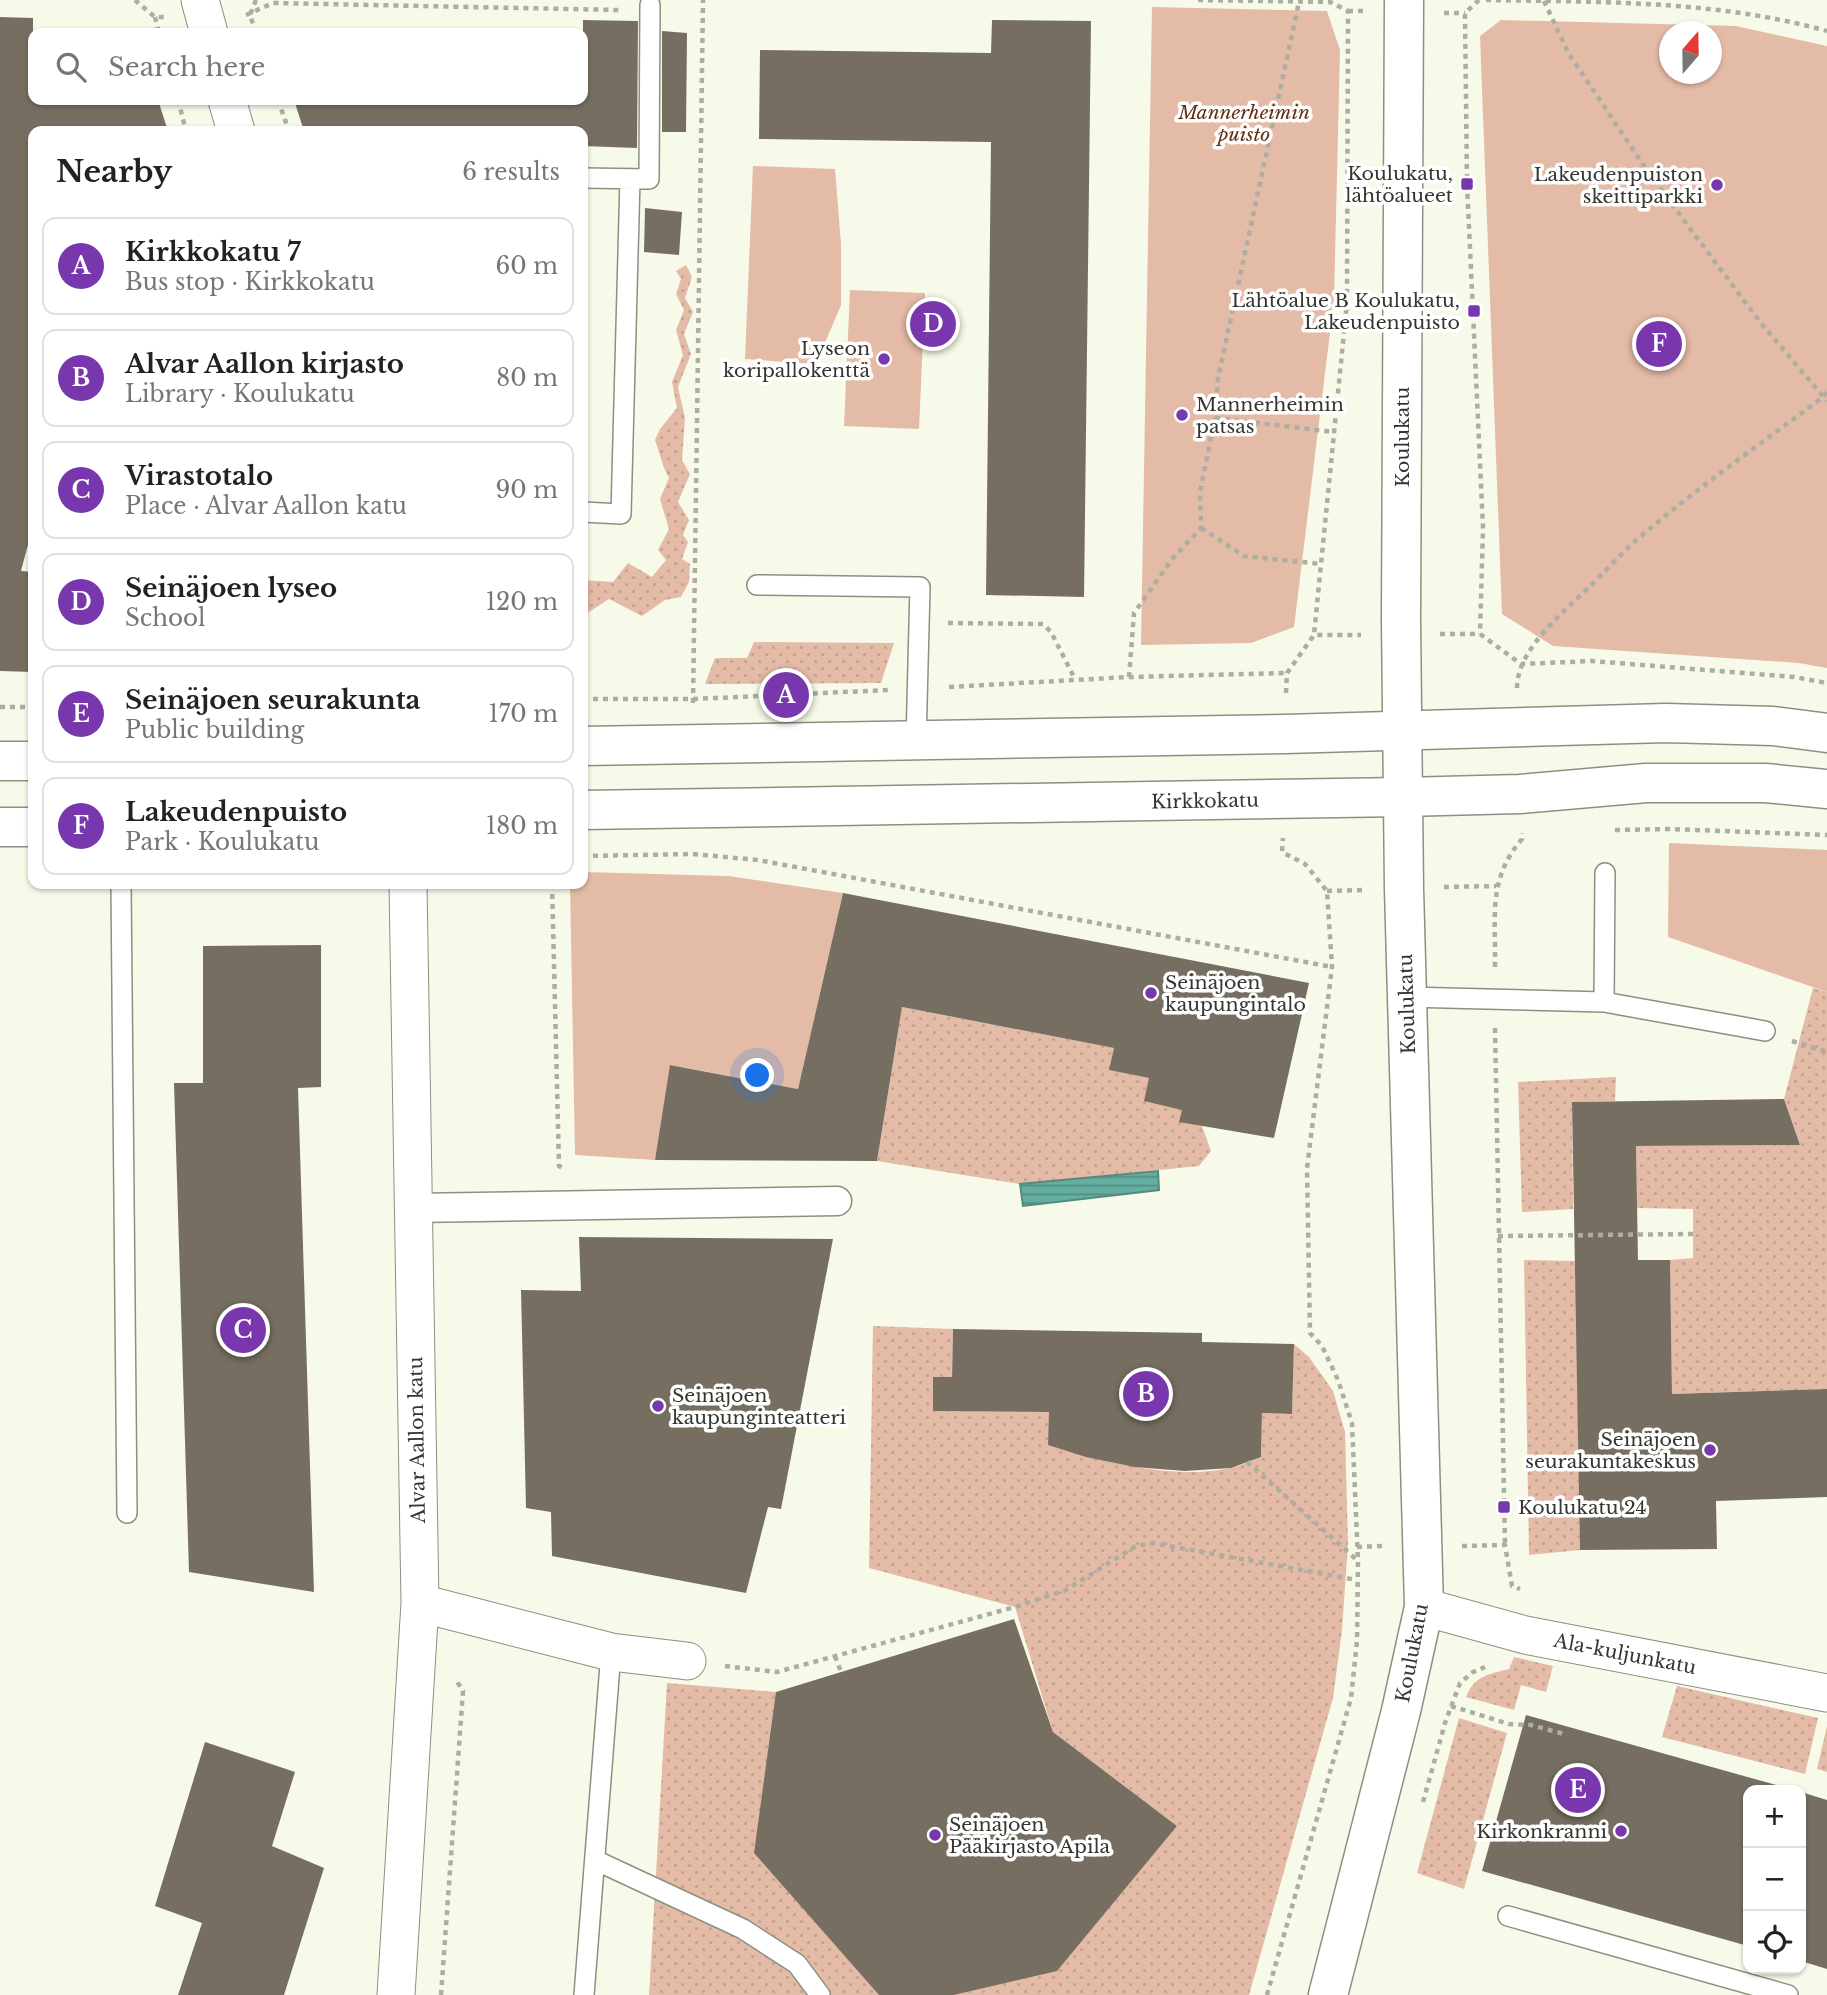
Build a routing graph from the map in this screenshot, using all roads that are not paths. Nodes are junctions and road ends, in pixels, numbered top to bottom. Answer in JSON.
{"nodes":[{"id":1,"x":200,"y":0,"type":"edge"},
{"id":2,"x":1404,"y":0,"type":"edge"},
{"id":3,"x":650,"y":5,"type":"road end"},
{"id":4,"x":208,"y":28,"type":"edge"},
{"id":5,"x":228,"y":105,"type":"edge"},
{"id":6,"x":235,"y":126,"type":"edge"},
{"id":7,"x":588,"y":178,"type":"edge"},
{"id":8,"x":630,"y":179,"type":"junction"},
{"id":9,"x":588,"y":512,"type":"edge"},
{"id":10,"x":757,"y":585,"type":"dead end"},
{"id":11,"x":1402,"y":730,"type":"junction"},
{"id":12,"x":1827,"y":733,"type":"edge"},
{"id":13,"x":916,"y":742,"type":"junction"},
{"id":14,"x":588,"y":746,"type":"edge"},
{"id":15,"x":0,"y":761,"type":"edge"},
{"id":16,"x":28,"y":761,"type":"edge"},
{"id":17,"x":1827,"y":789,"type":"edge"},
{"id":18,"x":1403,"y":797,"type":"junction"},
{"id":19,"x":588,"y":810,"type":"edge"},
{"id":20,"x":0,"y":827,"type":"edge"},
{"id":21,"x":28,"y":827,"type":"edge"},
{"id":22,"x":1605,"y":873,"type":"dead end"},
{"id":23,"x":121,"y":889,"type":"edge"},
{"id":24,"x":408,"y":889,"type":"edge"},
{"id":25,"x":1407,"y":997,"type":"junction"},
{"id":26,"x":1604,"y":1002,"type":"junction"},
{"id":27,"x":1765,"y":1031,"type":"dead end"},
{"id":28,"x":837,"y":1201,"type":"dead end"},
{"id":29,"x":413,"y":1208,"type":"junction"},
{"id":30,"x":127,"y":1513,"type":"dead end"},
{"id":31,"x":420,"y":1603,"type":"junction"},
{"id":32,"x":1424,"y":1607,"type":"junction"},
{"id":33,"x":611,"y":1652,"type":"junction"},
{"id":34,"x":687,"y":1661,"type":"road end"},
{"id":35,"x":1827,"y":1693,"type":"edge"},
{"id":36,"x":595,"y":1860,"type":"junction"},
{"id":37,"x":1508,"y":1916,"type":"dead end"},
{"id":38,"x":396,"y":1995,"type":"edge"},
{"id":39,"x":584,"y":1995,"type":"edge"},
{"id":40,"x":820,"y":1995,"type":"edge"},
{"id":41,"x":1328,"y":1995,"type":"edge"},
{"id":42,"x":1788,"y":1995,"type":"edge"}],
"edges":[{"from":1,"to":4,"type":"street"},
{"from":2,"to":11,"type":"main road","name":"Koulukatu"},
{"from":3,"to":8,"type":"lane"},
{"from":5,"to":6,"type":"street"},
{"from":7,"to":8,"type":"lane"},
{"from":8,"to":9,"type":"lane"},
{"from":10,"to":13,"type":"lane"},
{"from":11,"to":12,"type":"main road"},
{"from":11,"to":13,"type":"main road"},
{"from":11,"to":18,"type":"main road","name":"Koulukatu"},
{"from":13,"to":14,"type":"main road"},
{"from":15,"to":16,"type":"main road"},
{"from":17,"to":18,"type":"main road","name":"Kirkkokatu"},
{"from":18,"to":19,"type":"main road","name":"Kirkkokatu"},
{"from":18,"to":25,"type":"main road","name":"Koulukatu"},
{"from":20,"to":21,"type":"main road"},
{"from":22,"to":26,"type":"lane"},
{"from":23,"to":30,"type":"lane"},
{"from":24,"to":29,"type":"street","name":"Alvar Aallon katu"},
{"from":25,"to":26,"type":"lane"},
{"from":25,"to":32,"type":"main road","name":"Koulukatu"},
{"from":26,"to":27,"type":"lane"},
{"from":28,"to":29,"type":"street"},
{"from":29,"to":31,"type":"street","name":"Alvar Aallon katu"},
{"from":31,"to":33,"type":"street"},
{"from":31,"to":38,"type":"street","name":"Alvar Aallon katu"},
{"from":32,"to":35,"type":"street","name":"Ala-kuljunkatu"},
{"from":32,"to":41,"type":"main road","name":"Koulukatu"},
{"from":33,"to":34,"type":"street"},
{"from":33,"to":36,"type":"lane"},
{"from":36,"to":39,"type":"lane"},
{"from":36,"to":40,"type":"lane"},
{"from":37,"to":42,"type":"lane"}]}
